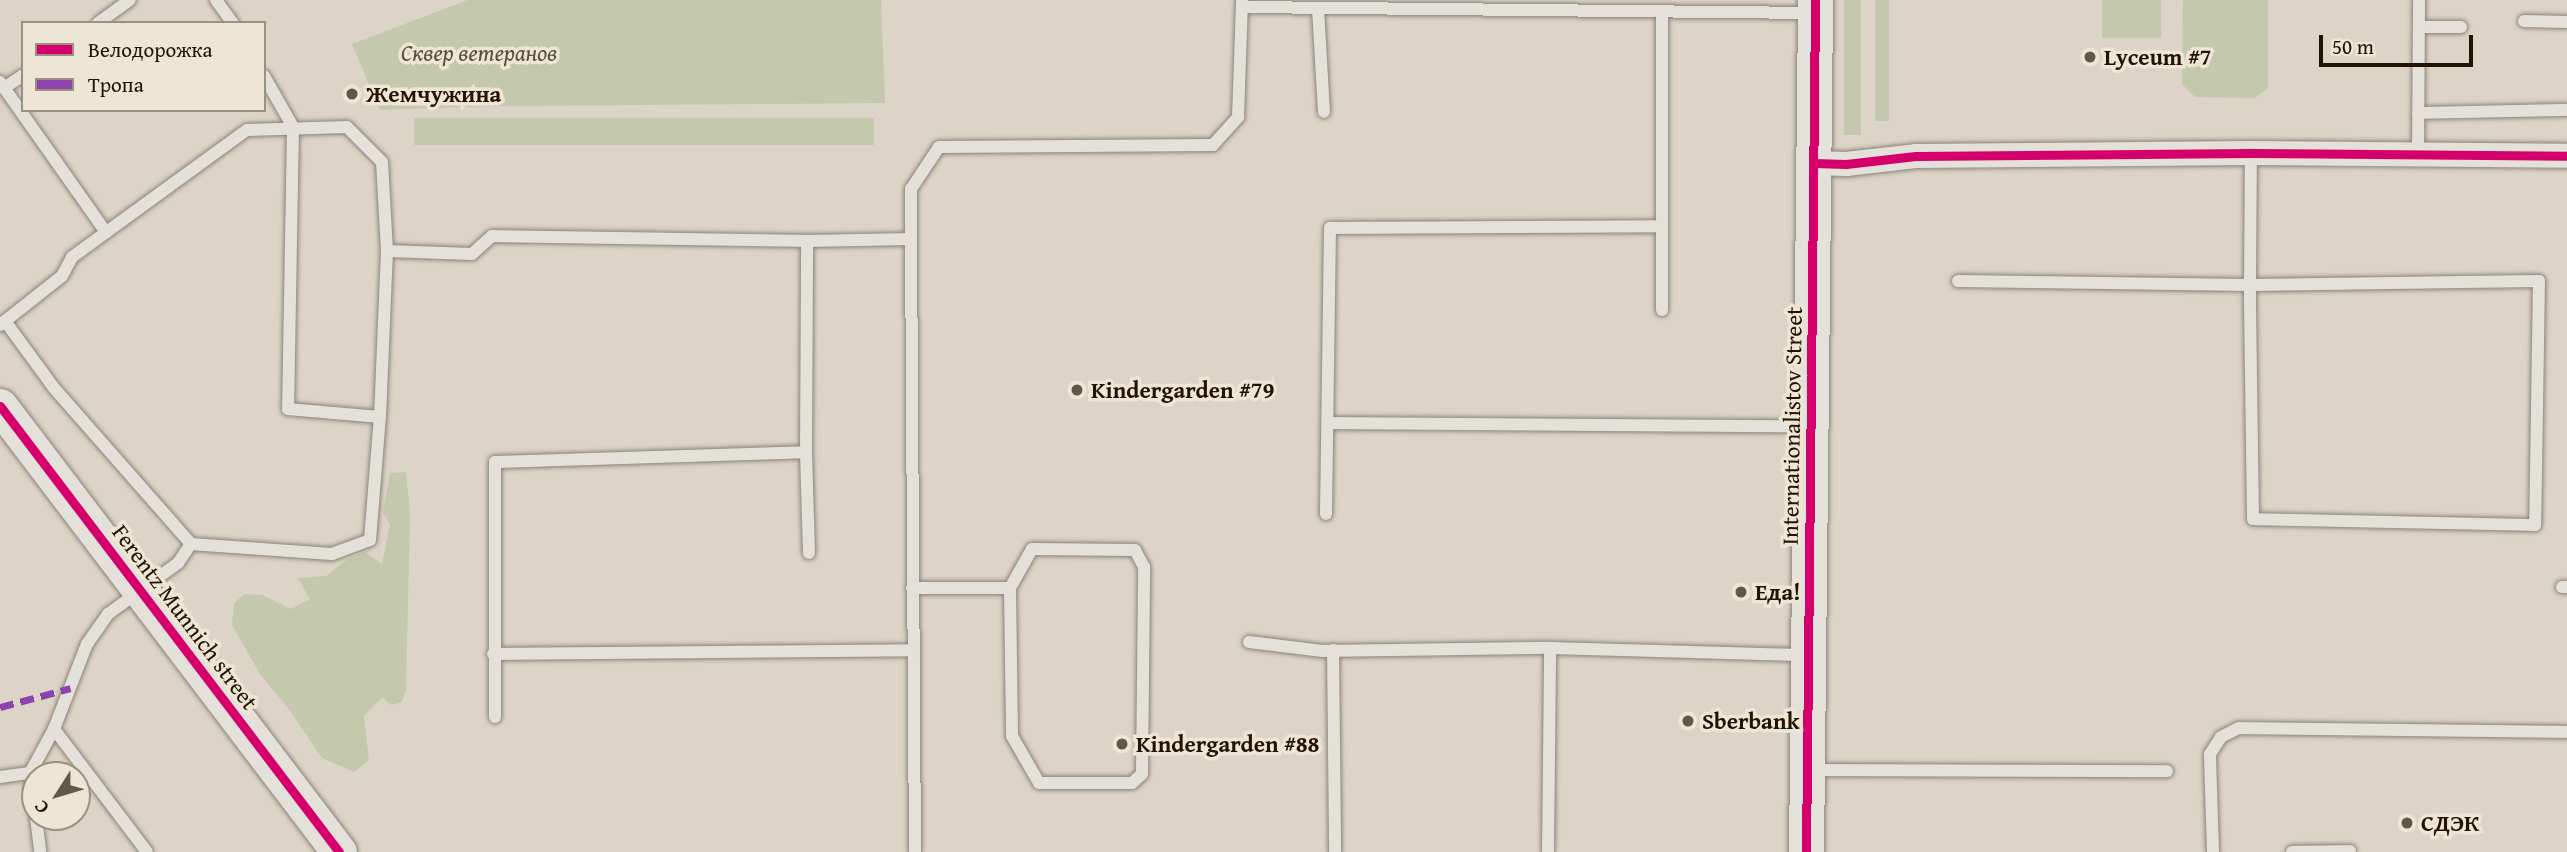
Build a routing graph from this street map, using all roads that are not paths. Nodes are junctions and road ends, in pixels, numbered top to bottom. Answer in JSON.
{"nodes":[{"id":1,"x":130,"y":0,"type":"edge"},
{"id":2,"x":216,"y":0,"type":"edge"},
{"id":3,"x":2419,"y":0,"type":"edge"},
{"id":4,"x":1242,"y":4,"type":"edge"},
{"id":5,"x":1815,"y":6,"type":"edge"},
{"id":6,"x":1318,"y":8,"type":"junction"},
{"id":7,"x":1662,"y":13,"type":"junction"},
{"id":8,"x":101,"y":21,"type":"edge"},
{"id":9,"x":232,"y":21,"type":"edge"},
{"id":10,"x":2524,"y":21,"type":"dead end"},
{"id":11,"x":2567,"y":22,"type":"edge"},
{"id":12,"x":2419,"y":27,"type":"junction"},
{"id":13,"x":2461,"y":27,"type":"dead end"},
{"id":14,"x":21,"y":76,"type":"edge"},
{"id":15,"x":266,"y":80,"type":"edge"},
{"id":16,"x":2,"y":85,"type":"edge"},
{"id":17,"x":2567,"y":110,"type":"edge"},
{"id":18,"x":21,"y":112,"type":"edge"},
{"id":19,"x":21,"y":112,"type":"edge"},
{"id":20,"x":1324,"y":112,"type":"dead end"},
{"id":21,"x":2418,"y":113,"type":"junction"},
{"id":22,"x":293,"y":127,"type":"junction"},
{"id":23,"x":2251,"y":153,"type":"junction"},
{"id":24,"x":2418,"y":154,"type":"junction"},
{"id":25,"x":2567,"y":156,"type":"edge"},
{"id":26,"x":1814,"y":163,"type":"junction"},
{"id":27,"x":1661,"y":226,"type":"junction"},
{"id":28,"x":106,"y":232,"type":"junction"},
{"id":29,"x":911,"y":239,"type":"junction"},
{"id":30,"x":807,"y":241,"type":"junction"},
{"id":31,"x":387,"y":251,"type":"junction"},
{"id":32,"x":1958,"y":281,"type":"dead end"},
{"id":33,"x":2250,"y":285,"type":"junction"},
{"id":34,"x":1662,"y":310,"type":"dead end"},
{"id":35,"x":3,"y":323,"type":"edge"},
{"id":36,"x":0,"y":405,"type":"edge"},
{"id":37,"x":380,"y":417,"type":"junction"},
{"id":38,"x":1329,"y":424,"type":"junction"},
{"id":39,"x":1811,"y":426,"type":"junction"},
{"id":40,"x":806,"y":452,"type":"junction"},
{"id":41,"x":1326,"y":514,"type":"dead end"},
{"id":42,"x":191,"y":544,"type":"junction"},
{"id":43,"x":809,"y":553,"type":"dead end"},
{"id":44,"x":912,"y":588,"type":"junction"},
{"id":45,"x":1010,"y":588,"type":"junction"},
{"id":46,"x":140,"y":590,"type":"junction"},
{"id":47,"x":1249,"y":642,"type":"dead end"},
{"id":48,"x":1550,"y":648,"type":"junction"},
{"id":49,"x":912,"y":650,"type":"junction"},
{"id":50,"x":1333,"y":650,"type":"junction"},
{"id":51,"x":493,"y":654,"type":"junction"},
{"id":52,"x":1808,"y":655,"type":"junction"},
{"id":53,"x":495,"y":717,"type":"dead end"},
{"id":54,"x":54,"y":729,"type":"junction"},
{"id":55,"x":2567,"y":732,"type":"edge"},
{"id":56,"x":37,"y":761,"type":"edge"},
{"id":57,"x":1806,"y":770,"type":"junction"},
{"id":58,"x":2167,"y":771,"type":"dead end"},
{"id":59,"x":21,"y":774,"type":"edge"},
{"id":60,"x":0,"y":777,"type":"edge"},
{"id":61,"x":37,"y":831,"type":"edge"},
{"id":62,"x":2350,"y":851,"type":"edge"},
{"id":63,"x":40,"y":852,"type":"edge"},
{"id":64,"x":147,"y":852,"type":"edge"},
{"id":65,"x":339,"y":852,"type":"edge"},
{"id":66,"x":915,"y":852,"type":"edge"},
{"id":67,"x":1335,"y":852,"type":"edge"},
{"id":68,"x":1548,"y":852,"type":"edge"},
{"id":69,"x":1806,"y":852,"type":"edge"},
{"id":70,"x":2213,"y":852,"type":"edge"},
{"id":71,"x":2292,"y":852,"type":"edge"}],
"edges":[{"from":1,"to":8,"type":"lane"},
{"from":2,"to":9,"type":"lane"},
{"from":3,"to":12,"type":"lane"},
{"from":4,"to":6,"type":"lane"},
{"from":4,"to":29,"type":"lane"},
{"from":5,"to":7,"type":"lane"},
{"from":5,"to":26,"type":"street","name":"Internationalistov Street"},
{"from":6,"to":7,"type":"lane"},
{"from":6,"to":20,"type":"lane"},
{"from":7,"to":27,"type":"lane"},
{"from":10,"to":11,"type":"lane"},
{"from":12,"to":13,"type":"lane"},
{"from":12,"to":21,"type":"lane"},
{"from":14,"to":16,"type":"lane"},
{"from":15,"to":22,"type":"lane"},
{"from":16,"to":18,"type":"lane"},
{"from":17,"to":21,"type":"lane"},
{"from":19,"to":28,"type":"lane"},
{"from":21,"to":24,"type":"lane"},
{"from":22,"to":28,"type":"lane"},
{"from":22,"to":31,"type":"lane"},
{"from":22,"to":37,"type":"lane"},
{"from":23,"to":24,"type":"street"},
{"from":23,"to":26,"type":"street"},
{"from":23,"to":33,"type":"lane"},
{"from":24,"to":25,"type":"street"},
{"from":26,"to":39,"type":"street","name":"Internationalistov Street"},
{"from":27,"to":34,"type":"lane"},
{"from":27,"to":38,"type":"lane"},
{"from":28,"to":35,"type":"lane"},
{"from":29,"to":30,"type":"lane"},
{"from":29,"to":44,"type":"lane"},
{"from":30,"to":31,"type":"lane"},
{"from":30,"to":40,"type":"lane"},
{"from":31,"to":37,"type":"lane"},
{"from":32,"to":33,"type":"lane"},
{"from":33,"to":33,"type":"lane"},
{"from":35,"to":42,"type":"lane"},
{"from":36,"to":46,"type":"street","name":"Ferentz Munnich street"},
{"from":37,"to":42,"type":"lane"},
{"from":38,"to":39,"type":"lane"},
{"from":38,"to":41,"type":"lane"},
{"from":39,"to":52,"type":"street","name":"Internationalistov Street"},
{"from":40,"to":43,"type":"lane"},
{"from":40,"to":51,"type":"lane"},
{"from":42,"to":46,"type":"lane"},
{"from":44,"to":45,"type":"lane"},
{"from":44,"to":49,"type":"lane"},
{"from":45,"to":45,"type":"lane"},
{"from":46,"to":54,"type":"lane"},
{"from":46,"to":65,"type":"street","name":"Ferentz Munnich street"},
{"from":47,"to":50,"type":"lane"},
{"from":48,"to":50,"type":"lane"},
{"from":48,"to":52,"type":"lane"},
{"from":48,"to":68,"type":"lane"},
{"from":49,"to":51,"type":"lane"},
{"from":49,"to":66,"type":"lane"},
{"from":50,"to":67,"type":"lane"},
{"from":51,"to":53,"type":"lane"},
{"from":52,"to":57,"type":"street","name":"Internationalistov Street"},
{"from":54,"to":56,"type":"lane"},
{"from":54,"to":64,"type":"lane"},
{"from":55,"to":70,"type":"lane"},
{"from":57,"to":58,"type":"lane"},
{"from":57,"to":69,"type":"street","name":"Internationalistov Street"},
{"from":59,"to":60,"type":"lane"},
{"from":61,"to":63,"type":"lane"},
{"from":62,"to":71,"type":"lane"}]}
